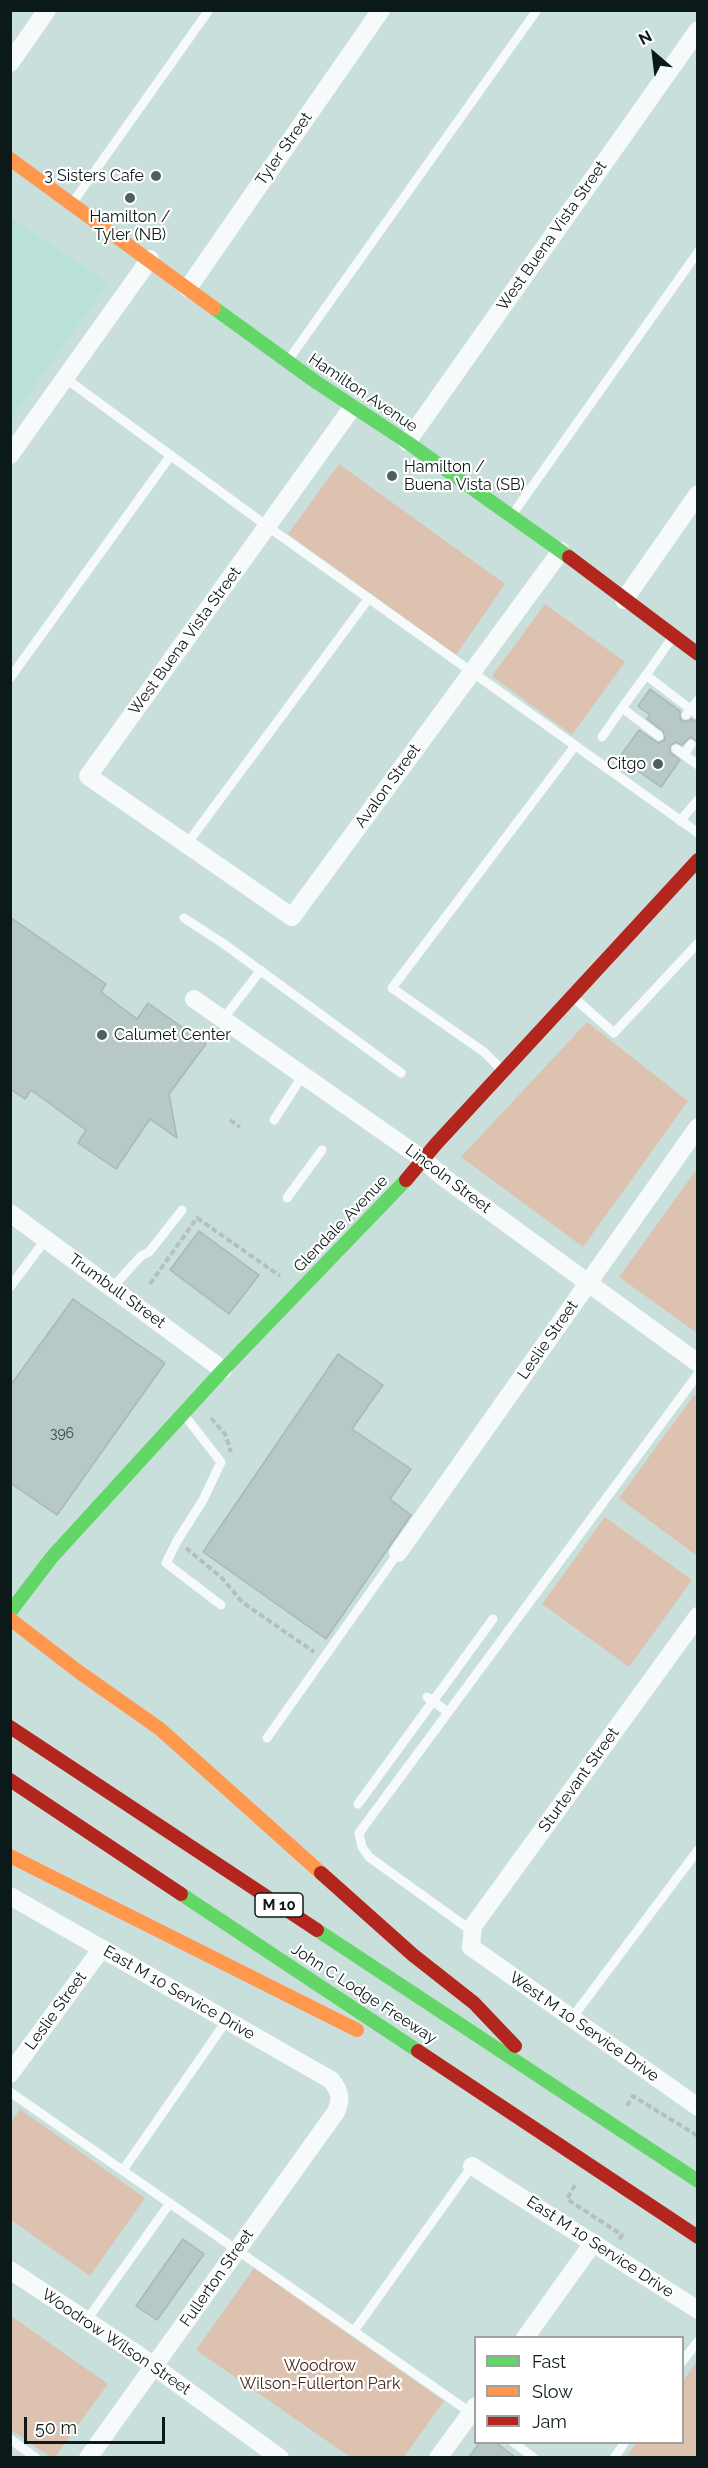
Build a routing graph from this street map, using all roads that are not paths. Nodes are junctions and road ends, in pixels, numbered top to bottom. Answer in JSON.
{"nodes":[{"id":1,"x":47,"y":10,"type":"edge"},
{"id":2,"x":209,"y":10,"type":"edge"},
{"id":3,"x":381,"y":10,"type":"edge"},
{"id":4,"x":537,"y":10,"type":"edge"},
{"id":5,"x":698,"y":30,"type":"edge"},
{"id":6,"x":10,"y":63,"type":"edge"},
{"id":7,"x":10,"y":159,"type":"edge"},
{"id":8,"x":71,"y":205,"type":"junction"},
{"id":9,"x":698,"y":252,"type":"edge"},
{"id":10,"x":150,"y":259,"type":"junction"},
{"id":11,"x":188,"y":288,"type":"junction"},
{"id":12,"x":287,"y":361,"type":"junction"},
{"id":13,"x":66,"y":378,"type":"junction"},
{"id":14,"x":352,"y":408,"type":"junction"},
{"id":15,"x":407,"y":442,"type":"junction"},
{"id":16,"x":10,"y":455,"type":"edge"},
{"id":17,"x":171,"y":455,"type":"junction"},
{"id":18,"x":698,"y":494,"type":"edge"},
{"id":19,"x":511,"y":516,"type":"junction"},
{"id":20,"x":267,"y":526,"type":"junction"},
{"id":21,"x":561,"y":551,"type":"junction"},
{"id":22,"x":369,"y":598,"type":"junction"},
{"id":23,"x":624,"y":600,"type":"junction"},
{"id":24,"x":673,"y":636,"type":"junction"},
{"id":25,"x":698,"y":654,"type":"edge"},
{"id":26,"x":472,"y":672,"type":"junction"},
{"id":27,"x":646,"y":675,"type":"junction"},
{"id":28,"x":10,"y":678,"type":"edge"},
{"id":29,"x":698,"y":700,"type":"edge"},
{"id":30,"x":622,"y":708,"type":"junction"},
{"id":31,"x":691,"y":713,"type":"edge"},
{"id":32,"x":656,"y":720,"type":"dead end"},
{"id":33,"x":650,"y":729,"type":"junction"},
{"id":34,"x":659,"y":736,"type":"dead end"},
{"id":35,"x":602,"y":737,"type":"dead end"},
{"id":36,"x":691,"y":744,"type":"dead end"},
{"id":37,"x":575,"y":746,"type":"junction"},
{"id":38,"x":698,"y":765,"type":"edge"},
{"id":39,"x":698,"y":800,"type":"edge"},
{"id":40,"x":680,"y":821,"type":"junction"},
{"id":41,"x":698,"y":833,"type":"edge"},
{"id":42,"x":186,"y":845,"type":"junction"},
{"id":43,"x":698,"y":860,"type":"edge"},
{"id":44,"x":183,"y":918,"type":"dead end"},
{"id":45,"x":698,"y":943,"type":"edge"},
{"id":46,"x":261,"y":970,"type":"junction"},
{"id":47,"x":572,"y":996,"type":"junction"},
{"id":48,"x":194,"y":999,"type":"dead end"},
{"id":49,"x":223,"y":1020,"type":"junction"},
{"id":50,"x":503,"y":1071,"type":"junction"},
{"id":51,"x":401,"y":1073,"type":"dead end"},
{"id":52,"x":303,"y":1075,"type":"junction"},
{"id":53,"x":274,"y":1120,"type":"dead end"},
{"id":54,"x":698,"y":1127,"type":"edge"},
{"id":55,"x":322,"y":1150,"type":"dead end"},
{"id":56,"x":424,"y":1160,"type":"junction"},
{"id":57,"x":287,"y":1198,"type":"dead end"},
{"id":58,"x":182,"y":1210,"type":"dead end"},
{"id":59,"x":10,"y":1213,"type":"edge"},
{"id":60,"x":46,"y":1239,"type":"junction"},
{"id":61,"x":589,"y":1282,"type":"junction"},
{"id":62,"x":10,"y":1287,"type":"edge"},
{"id":63,"x":112,"y":1287,"type":"junction"},
{"id":64,"x":698,"y":1363,"type":"edge"},
{"id":65,"x":224,"y":1370,"type":"junction"},
{"id":66,"x":698,"y":1374,"type":"edge"},
{"id":67,"x":183,"y":1414,"type":"junction"},
{"id":68,"x":398,"y":1553,"type":"joint"},
{"id":69,"x":220,"y":1605,"type":"dead end"},
{"id":70,"x":10,"y":1612,"type":"edge"},
{"id":71,"x":698,"y":1616,"type":"edge"},
{"id":72,"x":10,"y":1619,"type":"edge"},
{"id":73,"x":493,"y":1619,"type":"dead end"},
{"id":74,"x":429,"y":1699,"type":"junction"},
{"id":75,"x":448,"y":1713,"type":"junction"},
{"id":76,"x":10,"y":1727,"type":"edge"},
{"id":77,"x":267,"y":1738,"type":"dead end"},
{"id":78,"x":10,"y":1780,"type":"edge"},
{"id":79,"x":358,"y":1804,"type":"dead end"},
{"id":80,"x":698,"y":1850,"type":"edge"},
{"id":81,"x":10,"y":1856,"type":"edge"},
{"id":82,"x":10,"y":1896,"type":"edge"},
{"id":83,"x":471,"y":1939,"type":"junction"},
{"id":84,"x":102,"y":1948,"type":"junction"},
{"id":85,"x":572,"y":2018,"type":"junction"},
{"id":86,"x":227,"y":2020,"type":"junction"},
{"id":87,"x":414,"y":2047,"type":"junction"},
{"id":88,"x":10,"y":2074,"type":"edge"},
{"id":89,"x":548,"y":2083,"type":"junction"},
{"id":90,"x":10,"y":2092,"type":"edge"},
{"id":91,"x":340,"y":2096,"type":"joint"},
{"id":92,"x":696,"y":2104,"type":"edge"},
{"id":93,"x":472,"y":2166,"type":"joint"},
{"id":94,"x":123,"y":2170,"type":"junction"},
{"id":95,"x":698,"y":2181,"type":"edge"},
{"id":96,"x":170,"y":2203,"type":"junction"},
{"id":97,"x":698,"y":2237,"type":"edge"},
{"id":98,"x":593,"y":2243,"type":"junction"},
{"id":99,"x":237,"y":2249,"type":"junction"},
{"id":100,"x":10,"y":2270,"type":"edge"},
{"id":101,"x":698,"y":2310,"type":"edge"},
{"id":102,"x":86,"y":2320,"type":"junction"},
{"id":103,"x":354,"y":2331,"type":"junction"},
{"id":104,"x":526,"y":2336,"type":"edge"},
{"id":105,"x":698,"y":2341,"type":"edge"},
{"id":106,"x":684,"y":2359,"type":"edge"},
{"id":107,"x":154,"y":2367,"type":"junction"},
{"id":108,"x":474,"y":2411,"type":"edge"},
{"id":109,"x":10,"y":2439,"type":"edge"},
{"id":110,"x":516,"y":2444,"type":"edge"},
{"id":111,"x":624,"y":2444,"type":"edge"},
{"id":112,"x":36,"y":2457,"type":"edge"},
{"id":113,"x":88,"y":2457,"type":"edge"},
{"id":114,"x":280,"y":2457,"type":"edge"},
{"id":115,"x":438,"y":2457,"type":"edge"},
{"id":116,"x":534,"y":2457,"type":"edge"},
{"id":117,"x":614,"y":2457,"type":"edge"}],
"edges":[{"from":1,"to":6,"type":"street"},
{"from":2,"to":8,"type":"lane"},
{"from":3,"to":11,"type":"street","name":"Tyler Street"},
{"from":4,"to":12,"type":"lane"},
{"from":5,"to":15,"type":"street","name":"West Buena Vista Street"},
{"from":7,"to":8,"type":"main road","name":"Hamilton Avenue"},
{"from":8,"to":10,"type":"main road","name":"Hamilton Avenue"},
{"from":9,"to":19,"type":"lane"},
{"from":10,"to":11,"type":"main road","name":"Hamilton Avenue"},
{"from":10,"to":13,"type":"street"},
{"from":11,"to":12,"type":"main road","name":"Hamilton Avenue"},
{"from":12,"to":14,"type":"main road","name":"Hamilton Avenue"},
{"from":13,"to":16,"type":"street"},
{"from":13,"to":17,"type":"lane"},
{"from":14,"to":15,"type":"main road","name":"Hamilton Avenue"},
{"from":14,"to":20,"type":"street","name":"West Buena Vista Street"},
{"from":15,"to":19,"type":"main road","name":"Hamilton Avenue"},
{"from":17,"to":20,"type":"lane"},
{"from":17,"to":28,"type":"lane"},
{"from":18,"to":23,"type":"street"},
{"from":19,"to":21,"type":"main road","name":"Hamilton Avenue"},
{"from":20,"to":22,"type":"lane"},
{"from":20,"to":42,"type":"street","name":"West Buena Vista Street"},
{"from":21,"to":23,"type":"main road","name":"Hamilton Avenue"},
{"from":21,"to":26,"type":"street","name":"Avalon Street"},
{"from":22,"to":26,"type":"lane"},
{"from":22,"to":42,"type":"lane"},
{"from":23,"to":24,"type":"main road","name":"Hamilton Avenue"},
{"from":24,"to":25,"type":"main road","name":"Hamilton Avenue"},
{"from":24,"to":27,"type":"lane"},
{"from":26,"to":37,"type":"lane"},
{"from":26,"to":42,"type":"street","name":"Avalon Street"},
{"from":27,"to":30,"type":"lane"},
{"from":27,"to":31,"type":"lane"},
{"from":29,"to":31,"type":"lane"},
{"from":30,"to":33,"type":"lane"},
{"from":30,"to":35,"type":"lane"},
{"from":32,"to":33,"type":"lane"},
{"from":33,"to":34,"type":"lane"},
{"from":36,"to":38,"type":"lane"},
{"from":37,"to":40,"type":"lane"},
{"from":37,"to":50,"type":"lane"},
{"from":39,"to":40,"type":"lane"},
{"from":40,"to":41,"type":"lane"},
{"from":43,"to":47,"type":"main road","name":"Glendale Avenue"},
{"from":44,"to":46,"type":"lane"},
{"from":45,"to":47,"type":"lane"},
{"from":46,"to":49,"type":"lane"},
{"from":46,"to":51,"type":"lane"},
{"from":47,"to":50,"type":"main road","name":"Glendale Avenue"},
{"from":48,"to":49,"type":"street","name":"Lincoln Street"},
{"from":49,"to":52,"type":"street","name":"Lincoln Street"},
{"from":50,"to":56,"type":"main road","name":"Glendale Avenue"},
{"from":52,"to":53,"type":"lane"},
{"from":52,"to":56,"type":"street","name":"Lincoln Street"},
{"from":54,"to":61,"type":"street","name":"Leslie Street"},
{"from":55,"to":57,"type":"lane"},
{"from":56,"to":61,"type":"street","name":"Lincoln Street"},
{"from":56,"to":65,"type":"main road","name":"Glendale Avenue"},
{"from":58,"to":63,"type":"lane"},
{"from":59,"to":60,"type":"street","name":"Trumbull Street"},
{"from":60,"to":62,"type":"lane"},
{"from":60,"to":63,"type":"street","name":"Trumbull Street"},
{"from":61,"to":64,"type":"street","name":"Lincoln Street"},
{"from":61,"to":68,"type":"street","name":"Leslie Street"},
{"from":63,"to":65,"type":"street","name":"Trumbull Street"},
{"from":65,"to":67,"type":"main road","name":"Glendale Avenue"},
{"from":66,"to":75,"type":"lane"},
{"from":67,"to":69,"type":"lane"},
{"from":67,"to":70,"type":"main road","name":"Glendale Avenue"},
{"from":68,"to":77,"type":"lane"},
{"from":71,"to":83,"type":"street","name":"Sturtevant Street"},
{"from":72,"to":89,"type":"main road"},
{"from":73,"to":74,"type":"lane"},
{"from":74,"to":75,"type":"lane"},
{"from":74,"to":79,"type":"lane"},
{"from":75,"to":83,"type":"lane"},
{"from":76,"to":89,"type":"main road","name":"John C Lodge Freeway","number":"M 10"},
{"from":78,"to":87,"type":"main road","name":"John C Lodge Freeway","number":"M 10"},
{"from":80,"to":85,"type":"lane"},
{"from":81,"to":87,"type":"main road"},
{"from":82,"to":84,"type":"street","name":"East M 10 Service Drive"},
{"from":83,"to":85,"type":"street","name":"West M 10 Service Drive"},
{"from":84,"to":86,"type":"street","name":"East M 10 Service Drive"},
{"from":84,"to":88,"type":"street","name":"Leslie Street"},
{"from":85,"to":92,"type":"street","name":"West M 10 Service Drive"},
{"from":86,"to":91,"type":"street","name":"East M 10 Service Drive"},
{"from":86,"to":94,"type":"lane"},
{"from":87,"to":97,"type":"main road","name":"John C Lodge Freeway","number":"M 10"},
{"from":89,"to":95,"type":"main road","name":"John C Lodge Freeway","number":"M 10"},
{"from":90,"to":94,"type":"lane"},
{"from":91,"to":99,"type":"street","name":"Fullerton Street"},
{"from":93,"to":98,"type":"street","name":"East M 10 Service Drive"},
{"from":93,"to":103,"type":"lane"},
{"from":94,"to":96,"type":"lane"},
{"from":96,"to":99,"type":"lane"},
{"from":96,"to":102,"type":"lane"},
{"from":98,"to":101,"type":"street","name":"East M 10 Service Drive"},
{"from":98,"to":104,"type":"street"},
{"from":99,"to":103,"type":"lane"},
{"from":99,"to":107,"type":"street","name":"Fullerton Street"},
{"from":100,"to":102,"type":"street","name":"Woodrow Wilson Street"},
{"from":102,"to":107,"type":"street","name":"Woodrow Wilson Street"},
{"from":103,"to":108,"type":"lane"},
{"from":105,"to":106,"type":"lane"},
{"from":107,"to":113,"type":"street","name":"Fullerton Street"},
{"from":107,"to":114,"type":"street","name":"Woodrow Wilson Street"},
{"from":108,"to":115,"type":"street"},
{"from":109,"to":112,"type":"lane"},
{"from":110,"to":116,"type":"lane"},
{"from":111,"to":117,"type":"lane"}]}
